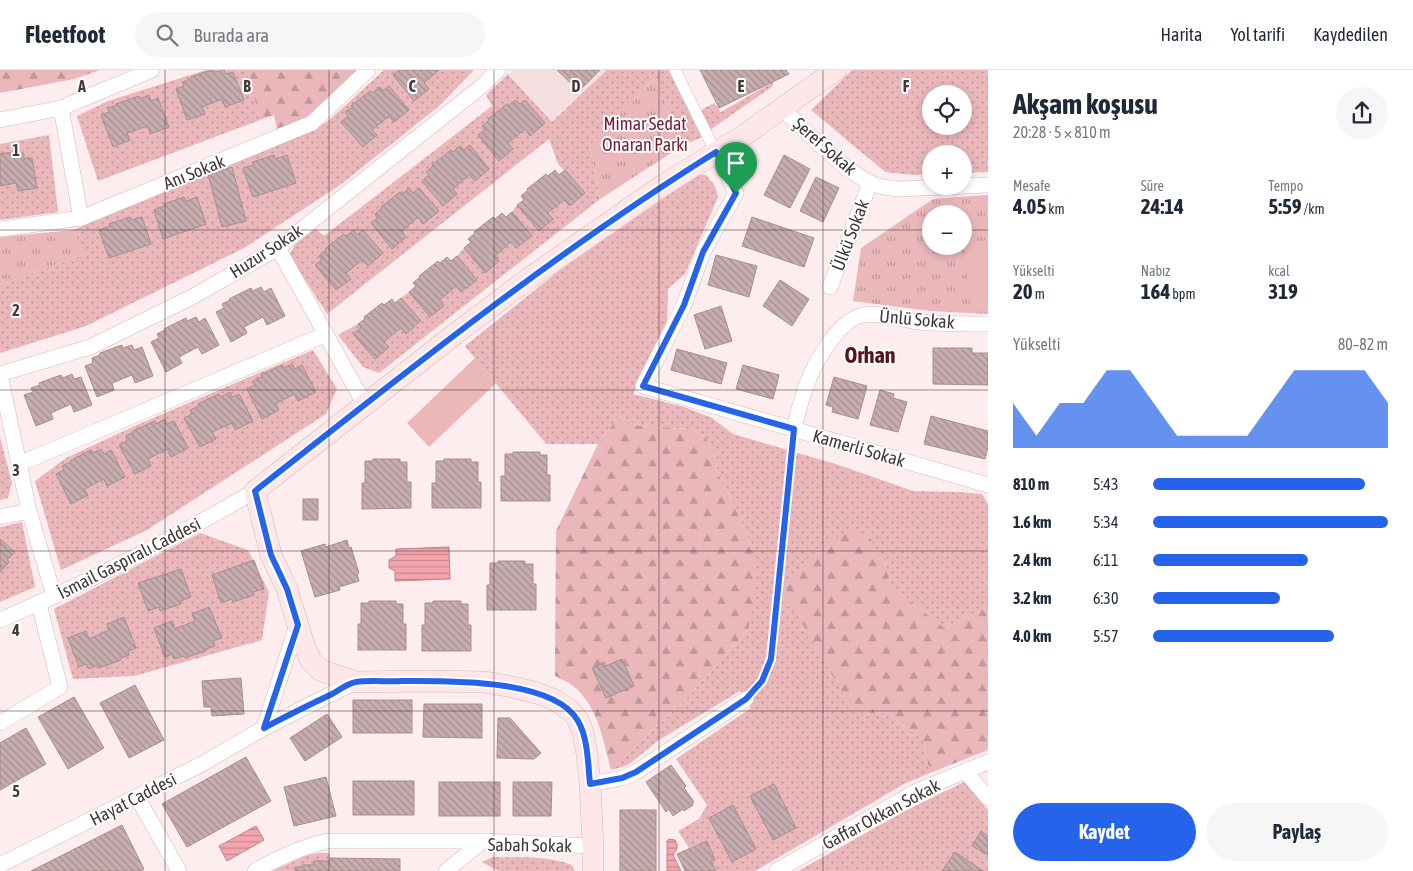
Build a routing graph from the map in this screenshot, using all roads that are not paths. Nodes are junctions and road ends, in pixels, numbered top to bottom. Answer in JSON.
{"nodes":[{"id":1,"x":152,"y":70,"type":"edge"},
{"id":2,"x":368,"y":70,"type":"edge"},
{"id":3,"x":498,"y":70,"type":"edge"},
{"id":4,"x":675,"y":70,"type":"edge"},
{"id":5,"x":836,"y":70,"type":"edge"},
{"id":6,"x":61,"y":108,"type":"junction"},
{"id":7,"x":782,"y":108,"type":"junction"},
{"id":8,"x":0,"y":120,"type":"edge"},
{"id":9,"x":716,"y":152,"type":"junction"},
{"id":10,"x":870,"y":182,"type":"junction"},
{"id":11,"x":988,"y":185,"type":"edge"},
{"id":12,"x":81,"y":218,"type":"junction"},
{"id":13,"x":0,"y":229,"type":"edge"},
{"id":14,"x":278,"y":248,"type":"junction"},
{"id":15,"x":830,"y":287,"type":"dead end"},
{"id":16,"x":988,"y":324,"type":"edge"},
{"id":17,"x":326,"y":334,"type":"junction"},
{"id":18,"x":0,"y":374,"type":"edge"},
{"id":19,"x":365,"y":405,"type":"junction"},
{"id":20,"x":794,"y":429,"type":"junction"},
{"id":21,"x":19,"y":464,"type":"junction"},
{"id":22,"x":988,"y":485,"type":"edge"},
{"id":23,"x":255,"y":491,"type":"junction"},
{"id":24,"x":29,"y":511,"type":"junction"},
{"id":25,"x":0,"y":517,"type":"edge"},
{"id":26,"x":54,"y":596,"type":"junction"},
{"id":27,"x":39,"y":604,"type":"junction"},
{"id":28,"x":0,"y":620,"type":"edge"},
{"id":29,"x":298,"y":625,"type":"junction"},
{"id":30,"x":355,"y":682,"type":"junction"},
{"id":31,"x":746,"y":699,"type":"road end"},
{"id":32,"x":0,"y":723,"type":"edge"},
{"id":33,"x":264,"y":728,"type":"junction"},
{"id":34,"x":988,"y":762,"type":"edge"},
{"id":35,"x":964,"y":772,"type":"junction"},
{"id":36,"x":590,"y":784,"type":"junction"},
{"id":37,"x":137,"y":797,"type":"junction"},
{"id":38,"x":988,"y":798,"type":"edge"},
{"id":39,"x":483,"y":841,"type":"junction"},
{"id":40,"x":593,"y":846,"type":"junction"},
{"id":41,"x":0,"y":865,"type":"edge"},
{"id":42,"x":178,"y":871,"type":"edge"},
{"id":43,"x":255,"y":871,"type":"edge"},
{"id":44,"x":446,"y":871,"type":"edge"},
{"id":45,"x":592,"y":871,"type":"edge"},
{"id":46,"x":776,"y":871,"type":"edge"}],
"edges":[{"from":1,"to":6,"type":"street"},
{"from":2,"to":12,"type":"street","name":"Anı Sokak"},
{"from":3,"to":14,"type":"street","name":"Huzur Sokak"},
{"from":4,"to":9,"type":"street"},
{"from":5,"to":7,"type":"main road"},
{"from":6,"to":8,"type":"street"},
{"from":6,"to":12,"type":"street"},
{"from":7,"to":9,"type":"main road"},
{"from":7,"to":10,"type":"street","name":"Şeref Sokak"},
{"from":9,"to":19,"type":"main road"},
{"from":9,"to":20,"type":"street","name":"Kamerli Sokak"},
{"from":10,"to":11,"type":"street","name":"Şeref Sokak"},
{"from":10,"to":15,"type":"street","name":"Ülkü Sokak"},
{"from":12,"to":13,"type":"street","name":"Anı Sokak"},
{"from":14,"to":17,"type":"street"},
{"from":14,"to":18,"type":"street","name":"Huzur Sokak"},
{"from":16,"to":20,"type":"street","name":"Ünlü Sokak"},
{"from":17,"to":19,"type":"street"},
{"from":17,"to":21,"type":"street"},
{"from":18,"to":21,"type":"street"},
{"from":19,"to":23,"type":"main road"},
{"from":20,"to":22,"type":"street","name":"Kamerli Sokak"},
{"from":21,"to":24,"type":"street"},
{"from":23,"to":26,"type":"street","name":"İsmail Gaspıralı Caddesi"},
{"from":23,"to":29,"type":"main road"},
{"from":24,"to":25,"type":"street"},
{"from":24,"to":26,"type":"street"},
{"from":26,"to":27,"type":"street","name":"İsmail Gaspıralı Caddesi"},
{"from":27,"to":28,"type":"street","name":"İsmail Gaspıralı Caddesi"},
{"from":27,"to":32,"type":"street"},
{"from":29,"to":30,"type":"main road"},
{"from":29,"to":33,"type":"street"},
{"from":30,"to":33,"type":"street","name":"Hayat Caddesi"},
{"from":30,"to":36,"type":"main road"},
{"from":31,"to":36,"type":"street"},
{"from":33,"to":37,"type":"street","name":"Hayat Caddesi"},
{"from":34,"to":35,"type":"street","name":"Gaffar Okkan Sokak"},
{"from":35,"to":38,"type":"street"},
{"from":35,"to":46,"type":"street","name":"Gaffar Okkan Sokak"},
{"from":36,"to":40,"type":"main road"},
{"from":37,"to":41,"type":"street","name":"Hayat Caddesi"},
{"from":37,"to":42,"type":"street"},
{"from":39,"to":40,"type":"street","name":"Sabah Sokak"},
{"from":39,"to":43,"type":"street"},
{"from":39,"to":44,"type":"street","name":"Sabah Sokak"},
{"from":40,"to":45,"type":"main road"}]}
